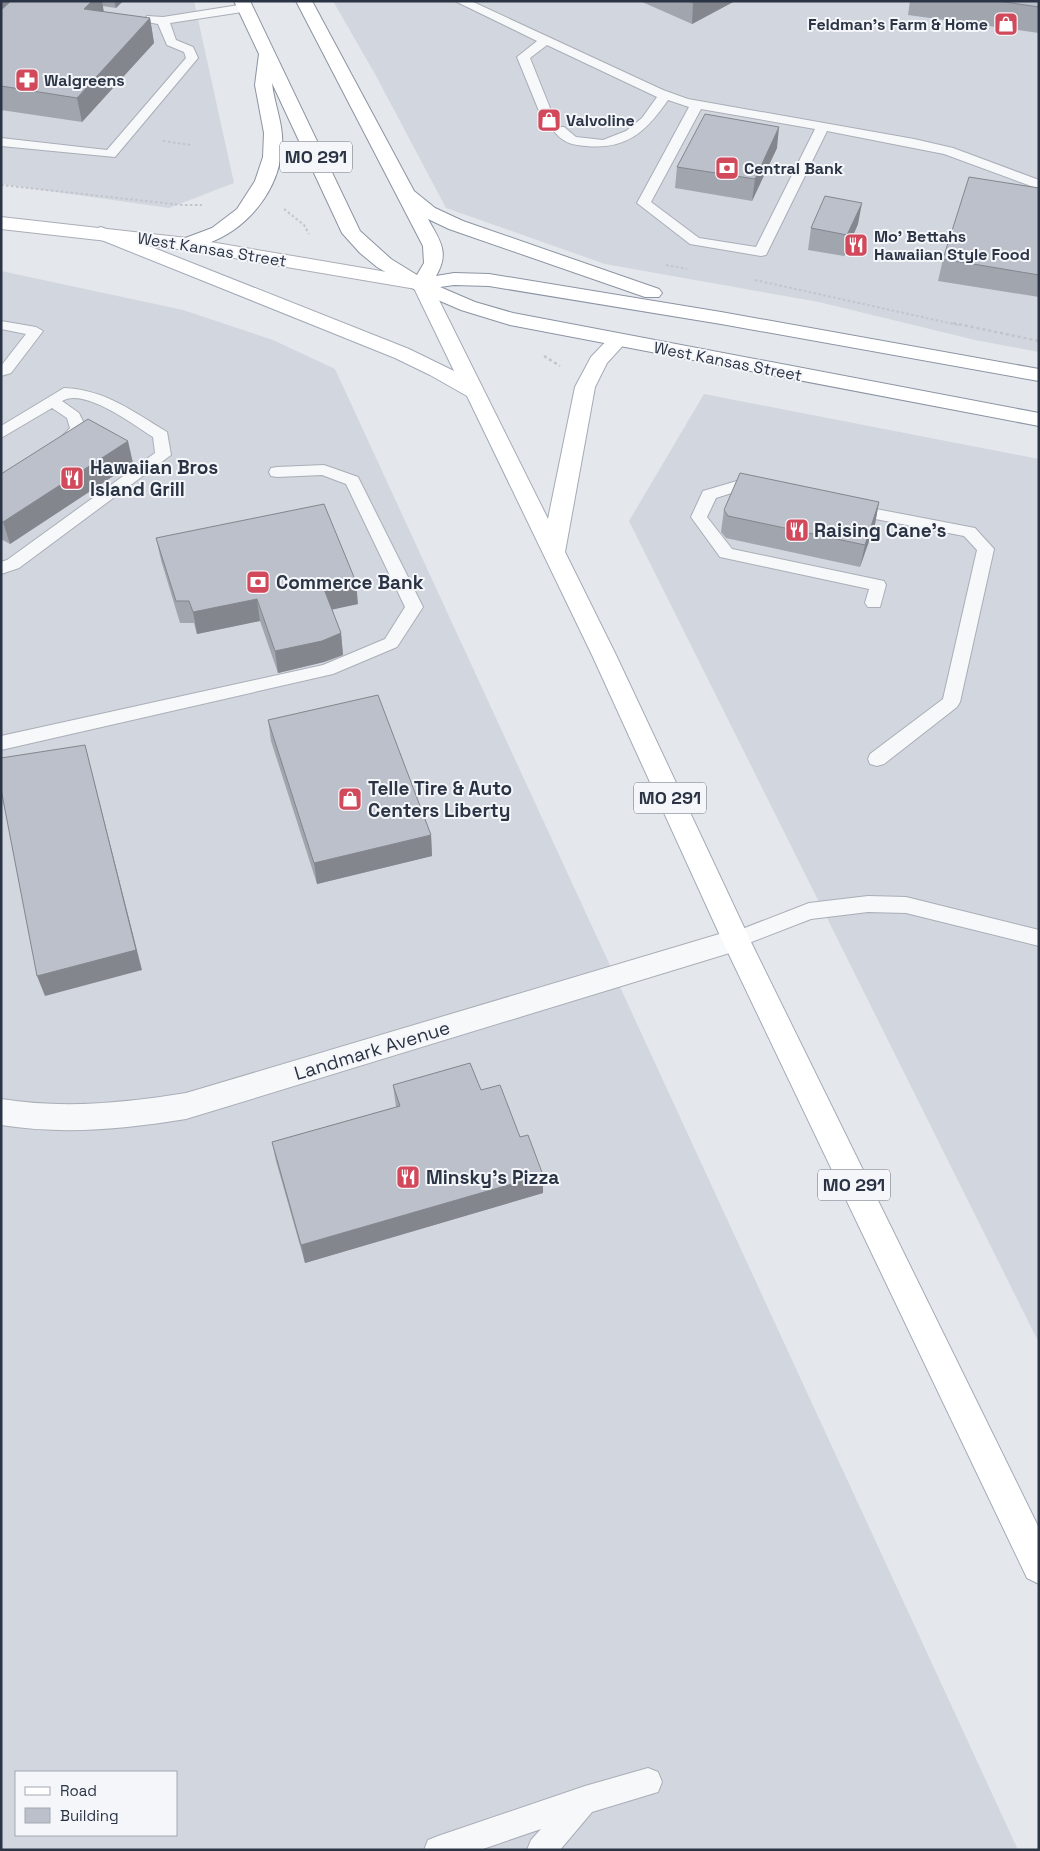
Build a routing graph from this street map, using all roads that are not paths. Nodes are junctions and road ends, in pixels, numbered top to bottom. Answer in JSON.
{"nodes":[{"id":1,"x":304,"y":1,"type":"edge"},
{"id":2,"x":461,"y":1,"type":"edge"},
{"id":3,"x":243,"y":5,"type":"edge"},
{"id":4,"x":135,"y":16,"type":"edge"},
{"id":5,"x":163,"y":20,"type":"junction"},
{"id":6,"x":546,"y":40,"type":"junction"},
{"id":7,"x":267,"y":55,"type":"junction"},
{"id":8,"x":665,"y":95,"type":"junction"},
{"id":9,"x":697,"y":104,"type":"junction"},
{"id":10,"x":542,"y":105,"type":"dead end"},
{"id":11,"x":824,"y":126,"type":"junction"},
{"id":12,"x":560,"y":130,"type":"dead end"},
{"id":13,"x":1,"y":142,"type":"edge"},
{"id":14,"x":1039,"y":185,"type":"edge"},
{"id":15,"x":404,"y":193,"type":"junction"},
{"id":16,"x":1,"y":223,"type":"edge"},
{"id":17,"x":101,"y":233,"type":"junction"},
{"id":18,"x":187,"y":244,"type":"junction"},
{"id":19,"x":422,"y":284,"type":"junction"},
{"id":20,"x":721,"y":318,"type":"junction"},
{"id":21,"x":1,"y":325,"type":"edge"},
{"id":22,"x":618,"y":340,"type":"junction"},
{"id":23,"x":1,"y":372,"type":"edge"},
{"id":24,"x":1039,"y":375,"type":"edge"},
{"id":25,"x":474,"y":392,"type":"junction"},
{"id":26,"x":58,"y":397,"type":"junction"},
{"id":27,"x":1039,"y":420,"type":"edge"},
{"id":28,"x":1,"y":433,"type":"edge"},
{"id":29,"x":49,"y":454,"type":"edge"},
{"id":30,"x":277,"y":472,"type":"dead end"},
{"id":31,"x":776,"y":494,"type":"edge"},
{"id":32,"x":834,"y":506,"type":"edge"},
{"id":33,"x":553,"y":554,"type":"junction"},
{"id":34,"x":7,"y":566,"type":"edge"},
{"id":35,"x":1,"y":578,"type":"edge"},
{"id":36,"x":874,"y":604,"type":"dead end"},
{"id":37,"x":1,"y":743,"type":"edge"},
{"id":38,"x":877,"y":759,"type":"dead end"},
{"id":39,"x":1039,"y":938,"type":"edge"},
{"id":40,"x":736,"y":940,"type":"junction"},
{"id":41,"x":1,"y":1112,"type":"edge"},
{"id":42,"x":1039,"y":1566,"type":"edge"},
{"id":43,"x":648,"y":1782,"type":"dead end"},
{"id":44,"x":585,"y":1800,"type":"junction"},
{"id":45,"x":438,"y":1850,"type":"edge"},
{"id":46,"x":541,"y":1850,"type":"edge"}],
"edges":[{"from":1,"to":15,"type":"main road","number":"MO 291"},
{"from":2,"to":6,"type":"lane"},
{"from":3,"to":5,"type":"lane"},
{"from":3,"to":7,"type":"main road","number":"MO 291"},
{"from":4,"to":5,"type":"lane"},
{"from":5,"to":13,"type":"lane"},
{"from":6,"to":8,"type":"lane"},
{"from":6,"to":10,"type":"lane"},
{"from":7,"to":18,"type":"main road"},
{"from":7,"to":19,"type":"main road","number":"MO 291"},
{"from":8,"to":9,"type":"lane"},
{"from":8,"to":12,"type":"lane"},
{"from":9,"to":11,"type":"lane"},
{"from":9,"to":11,"type":"lane"},
{"from":11,"to":14,"type":"lane"},
{"from":15,"to":19,"type":"main road","number":"MO 291"},
{"from":15,"to":20,"type":"main road"},
{"from":16,"to":17,"type":"main road","name":"West Kansas Street"},
{"from":17,"to":18,"type":"main road","name":"West Kansas Street"},
{"from":17,"to":25,"type":"main road"},
{"from":18,"to":19,"type":"main road","name":"West Kansas Street"},
{"from":19,"to":20,"type":"main road","name":"West Kansas Street"},
{"from":19,"to":22,"type":"main road","name":"West Kansas Street"},
{"from":19,"to":25,"type":"main road","number":"MO 291"},
{"from":20,"to":24,"type":"main road","name":"West Kansas Street"},
{"from":21,"to":23,"type":"lane"},
{"from":22,"to":27,"type":"main road","name":"West Kansas Street"},
{"from":22,"to":33,"type":"main road"},
{"from":25,"to":33,"type":"main road","number":"MO 291"},
{"from":26,"to":28,"type":"lane"},
{"from":26,"to":29,"type":"lane"},
{"from":26,"to":34,"type":"lane"},
{"from":30,"to":37,"type":"lane"},
{"from":31,"to":36,"type":"lane"},
{"from":32,"to":38,"type":"lane"},
{"from":33,"to":40,"type":"main road","number":"MO 291"},
{"from":34,"to":35,"type":"lane"},
{"from":39,"to":40,"type":"lane"},
{"from":40,"to":41,"type":"street","name":"Landmark Avenue"},
{"from":40,"to":42,"type":"main road","number":"MO 291"},
{"from":43,"to":44,"type":"lane"},
{"from":44,"to":45,"type":"lane"},
{"from":44,"to":46,"type":"lane"}]}
